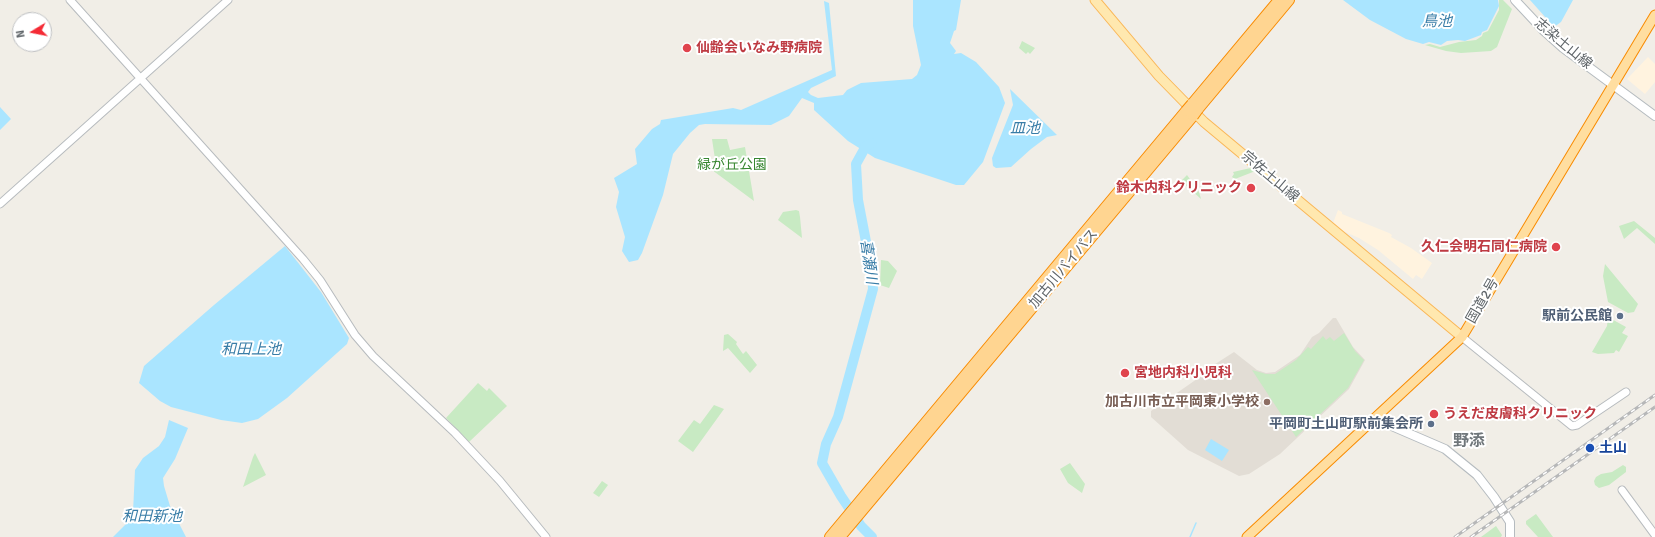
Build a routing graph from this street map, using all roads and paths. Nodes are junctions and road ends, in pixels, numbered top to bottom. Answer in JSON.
{"nodes":[{"id":1,"x":70,"y":0,"type":"edge"},
{"id":2,"x":228,"y":0,"type":"edge"},
{"id":3,"x":1095,"y":0,"type":"edge"},
{"id":4,"x":1274,"y":0,"type":"edge"},
{"id":5,"x":1278,"y":0,"type":"edge"},
{"id":6,"x":1289,"y":0,"type":"edge"},
{"id":7,"x":1295,"y":0,"type":"edge"},
{"id":8,"x":1515,"y":0,"type":"edge"},
{"id":9,"x":1278,"y":13,"type":"junction"},
{"id":10,"x":1655,"y":14,"type":"edge"},
{"id":11,"x":1260,"y":21,"type":"junction"},
{"id":12,"x":141,"y":78,"type":"junction"},
{"id":13,"x":1614,"y":84,"type":"junction"},
{"id":14,"x":1192,"y":110,"type":"junction"},
{"id":15,"x":1653,"y":113,"type":"edge"},
{"id":16,"x":0,"y":204,"type":"edge"},
{"id":17,"x":1462,"y":337,"type":"junction"},
{"id":18,"x":1626,"y":392,"type":"dead end"},
{"id":19,"x":1377,"y":416,"type":"junction"},
{"id":20,"x":1622,"y":490,"type":"dead end"},
{"id":21,"x":849,"y":520,"type":"junction"},
{"id":22,"x":1655,"y":535,"type":"edge"},
{"id":23,"x":546,"y":537,"type":"edge"},
{"id":24,"x":830,"y":537,"type":"edge"},
{"id":25,"x":840,"y":537,"type":"edge"},
{"id":26,"x":1247,"y":537,"type":"edge"},
{"id":27,"x":1510,"y":537,"type":"edge"}],
"edges":[{"from":1,"to":12,"type":"street"},
{"from":2,"to":12,"type":"street"},
{"from":3,"to":17,"type":"main road","name":"宗佐土山線"},
{"from":4,"to":11,"type":"highway"},
{"from":5,"to":11,"type":"highway","name":"加古川バイパス"},
{"from":6,"to":9,"type":"highway","name":"加古川バイパス"},
{"from":7,"to":9,"type":"highway"},
{"from":8,"to":13,"type":"main road","name":"志染土山線"},
{"from":9,"to":14,"type":"highway","name":"加古川バイパス"},
{"from":10,"to":13,"type":"highway","name":"国道2号"},
{"from":11,"to":14,"type":"highway","name":"加古川バイパス"},
{"from":12,"to":16,"type":"street"},
{"from":12,"to":23,"type":"street"},
{"from":13,"to":15,"type":"main road","name":"志染土山線"},
{"from":13,"to":17,"type":"highway","name":"国道2号"},
{"from":14,"to":21,"type":"highway","name":"加古川バイパス"},
{"from":17,"to":18,"type":"street"},
{"from":17,"to":19,"type":"highway","name":"国道2号"},
{"from":19,"to":26,"type":"highway","name":"国道2号"},
{"from":19,"to":27,"type":"main road"},
{"from":20,"to":22,"type":"street"},
{"from":21,"to":24,"type":"highway","name":"加古川バイパス"},
{"from":21,"to":25,"type":"highway","name":"加古川バイパス"}]}
